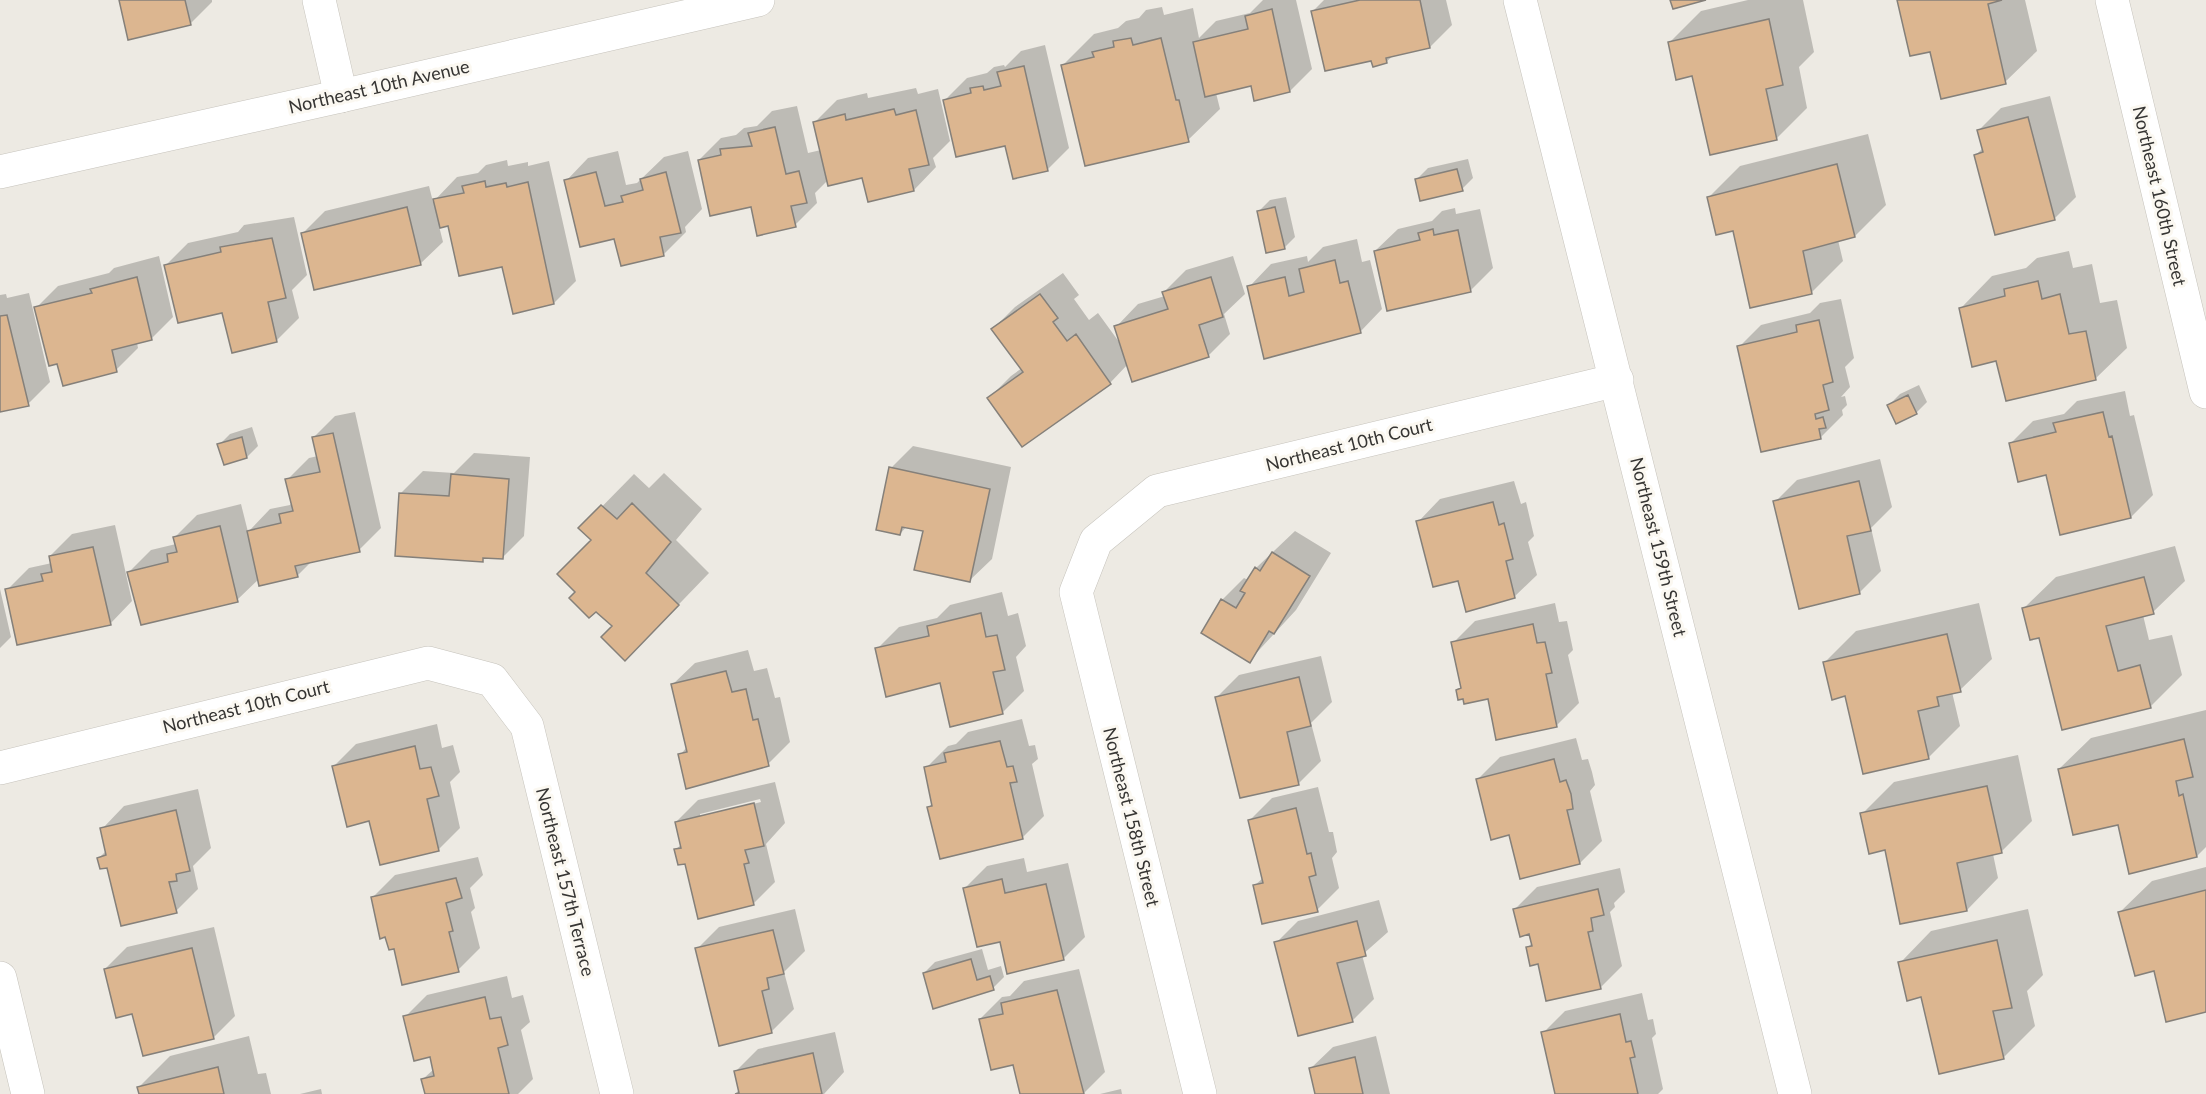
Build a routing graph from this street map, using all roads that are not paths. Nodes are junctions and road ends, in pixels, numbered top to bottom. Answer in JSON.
{"nodes":[{"id":1,"x":319,"y":0,"type":"edge"},
{"id":2,"x":758,"y":0,"type":"edge"},
{"id":3,"x":1520,"y":0,"type":"edge"},
{"id":4,"x":2112,"y":0,"type":"edge"},
{"id":5,"x":341,"y":96,"type":"junction"},
{"id":6,"x":0,"y":172,"type":"edge"},
{"id":7,"x":1617,"y":381,"type":"junction"},
{"id":8,"x":2206,"y":392,"type":"edge"},
{"id":9,"x":1096,"y":541,"type":"joint"},
{"id":10,"x":492,"y":680,"type":"joint"},
{"id":11,"x":0,"y":768,"type":"edge"},
{"id":12,"x":0,"y":978,"type":"edge"},
{"id":13,"x":28,"y":1094,"type":"edge"},
{"id":14,"x":617,"y":1094,"type":"edge"},
{"id":15,"x":1200,"y":1094,"type":"edge"},
{"id":16,"x":1795,"y":1094,"type":"edge"}],
"edges":[{"from":1,"to":5,"type":"street"},
{"from":2,"to":5,"type":"street","name":"Northeast 10th Avenue"},
{"from":3,"to":7,"type":"street","name":"Northeast 159th Street"},
{"from":4,"to":8,"type":"street","name":"Northeast 160th Street"},
{"from":5,"to":6,"type":"street","name":"Northeast 10th Avenue"},
{"from":7,"to":9,"type":"street","name":"Northeast 10th Court"},
{"from":7,"to":16,"type":"street","name":"Northeast 159th Street"},
{"from":9,"to":15,"type":"street","name":"Northeast 158th Street"},
{"from":10,"to":11,"type":"street","name":"Northeast 10th Court"},
{"from":10,"to":14,"type":"street","name":"Northeast 157th Terrace"},
{"from":12,"to":13,"type":"street"}]}
